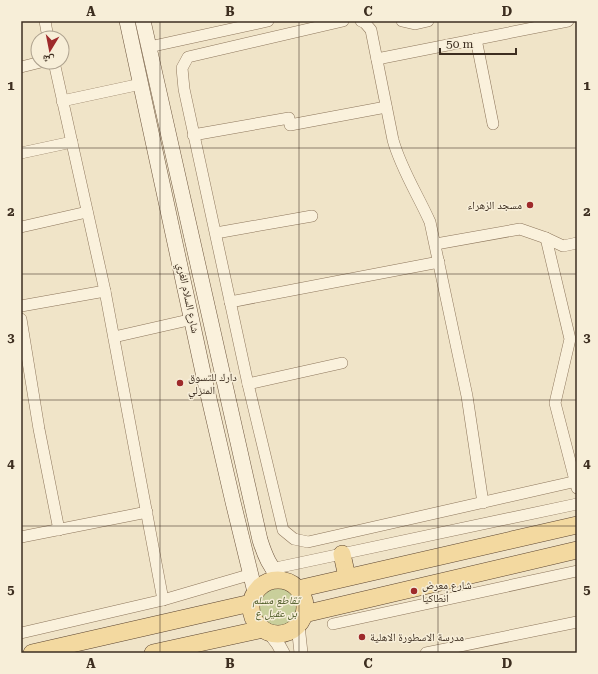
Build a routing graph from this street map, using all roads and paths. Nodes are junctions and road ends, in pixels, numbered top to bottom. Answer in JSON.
{"nodes":[{"id":1,"x":127,"y":21,"type":"edge"},
{"id":2,"x":143,"y":21,"type":"edge"},
{"id":3,"x":268,"y":21,"type":"edge"},
{"id":4,"x":343,"y":21,"type":"edge"},
{"id":5,"x":360,"y":21,"type":"edge"},
{"id":6,"x":402,"y":21,"type":"edge"},
{"id":7,"x":428,"y":21,"type":"edge"},
{"id":8,"x":568,"y":21,"type":"edge"},
{"id":9,"x":476,"y":40,"type":"junction"},
{"id":10,"x":149,"y":46,"type":"junction"},
{"id":11,"x":377,"y":59,"type":"junction"},
{"id":12,"x":56,"y":70,"type":"edge"},
{"id":13,"x":141,"y":84,"type":"junction"},
{"id":14,"x":62,"y":101,"type":"junction"},
{"id":15,"x":386,"y":106,"type":"junction"},
{"id":16,"x":155,"y":112,"type":"junction"},
{"id":17,"x":493,"y":124,"type":"dead end"},
{"id":18,"x":194,"y":135,"type":"junction"},
{"id":19,"x":72,"y":142,"type":"junction"},
{"id":20,"x":21,"y":153,"type":"edge"},
{"id":21,"x":87,"y":212,"type":"junction"},
{"id":22,"x":312,"y":216,"type":"dead end"},
{"id":23,"x":21,"y":227,"type":"edge"},
{"id":24,"x":216,"y":233,"type":"junction"},
{"id":25,"x":546,"y":238,"type":"junction"},
{"id":26,"x":577,"y":243,"type":"edge"},
{"id":27,"x":436,"y":244,"type":"junction"},
{"id":28,"x":439,"y":262,"type":"junction"},
{"id":29,"x":105,"y":292,"type":"junction"},
{"id":30,"x":230,"y":302,"type":"junction"},
{"id":31,"x":21,"y":306,"type":"edge"},
{"id":32,"x":21,"y":319,"type":"edge"},
{"id":33,"x":193,"y":319,"type":"junction"},
{"id":34,"x":114,"y":337,"type":"junction"},
{"id":35,"x":342,"y":363,"type":"dead end"},
{"id":36,"x":248,"y":384,"type":"junction"},
{"id":37,"x":576,"y":484,"type":"edge"},
{"id":38,"x":483,"y":502,"type":"junction"},
{"id":39,"x":577,"y":504,"type":"edge"},
{"id":40,"x":147,"y":512,"type":"junction"},
{"id":41,"x":577,"y":526,"type":"edge"},
{"id":42,"x":59,"y":530,"type":"junction"},
{"id":43,"x":21,"y":537,"type":"edge"},
{"id":44,"x":520,"y":538,"type":"junction"},
{"id":45,"x":577,"y":550,"type":"edge"},
{"id":46,"x":342,"y":554,"type":"junction"},
{"id":47,"x":577,"y":571,"type":"edge"},
{"id":48,"x":252,"y":574,"type":"junction"},
{"id":49,"x":276,"y":574,"type":"junction"},
{"id":50,"x":473,"y":574,"type":"junction"},
{"id":51,"x":348,"y":577,"type":"junction"},
{"id":52,"x":298,"y":589,"type":"junction"},
{"id":53,"x":253,"y":597,"type":"junction"},
{"id":54,"x":163,"y":600,"type":"junction"},
{"id":55,"x":301,"y":620,"type":"junction"},
{"id":56,"x":577,"y":622,"type":"edge"},
{"id":57,"x":332,"y":624,"type":"dead end"},
{"id":58,"x":266,"y":631,"type":"junction"},
{"id":59,"x":21,"y":633,"type":"edge"},
{"id":60,"x":32,"y":653,"type":"edge"},
{"id":61,"x":153,"y":653,"type":"edge"},
{"id":62,"x":283,"y":653,"type":"edge"},
{"id":63,"x":300,"y":653,"type":"edge"},
{"id":64,"x":426,"y":653,"type":"edge"}],
"edges":[{"from":1,"to":13,"type":"main road","name":"شارع السلام الغري"},
{"from":2,"to":10,"type":"main road","name":"شارع السلام الغري"},
{"from":3,"to":10,"type":"street"},
{"from":4,"to":18,"type":"street"},
{"from":5,"to":11,"type":"street"},
{"from":6,"to":7,"type":"street"},
{"from":8,"to":9,"type":"street"},
{"from":9,"to":11,"type":"street"},
{"from":9,"to":17,"type":"street"},
{"from":10,"to":16,"type":"main road","name":"شارع السلام الغري"},
{"from":11,"to":15,"type":"street"},
{"from":12,"to":14,"type":"street"},
{"from":13,"to":14,"type":"street"},
{"from":13,"to":16,"type":"main road","name":"شارع السلام الغري"},
{"from":14,"to":19,"type":"street"},
{"from":15,"to":18,"type":"street"},
{"from":15,"to":27,"type":"street"},
{"from":16,"to":33,"type":"main road","name":"شارع السلام الغري"},
{"from":16,"to":49,"type":"main road","name":"شارع السلام الغري"},
{"from":18,"to":24,"type":"street"},
{"from":19,"to":20,"type":"street"},
{"from":19,"to":21,"type":"street"},
{"from":21,"to":23,"type":"street"},
{"from":21,"to":29,"type":"street"},
{"from":22,"to":24,"type":"street"},
{"from":24,"to":30,"type":"street"},
{"from":25,"to":26,"type":"street"},
{"from":25,"to":27,"type":"street"},
{"from":25,"to":37,"type":"street"},
{"from":27,"to":28,"type":"street"},
{"from":28,"to":30,"type":"street"},
{"from":28,"to":38,"type":"street"},
{"from":29,"to":31,"type":"street"},
{"from":29,"to":34,"type":"street"},
{"from":30,"to":36,"type":"street"},
{"from":32,"to":42,"type":"street"},
{"from":33,"to":34,"type":"street"},
{"from":33,"to":48,"type":"main road","name":"شارع السلام الغري"},
{"from":34,"to":40,"type":"street"},
{"from":35,"to":36,"type":"street"},
{"from":36,"to":38,"type":"street"},
{"from":37,"to":38,"type":"street"},
{"from":39,"to":46,"type":"street"},
{"from":40,"to":42,"type":"street"},
{"from":40,"to":54,"type":"street"},
{"from":41,"to":44,"type":"main road"},
{"from":42,"to":43,"type":"street"},
{"from":44,"to":50,"type":"main road"},
{"from":44,"to":51,"type":"main road"},
{"from":45,"to":50,"type":"main road"},
{"from":46,"to":49,"type":"street"},
{"from":46,"to":51,"type":"main road"},
{"from":47,"to":57,"type":"street"},
{"from":48,"to":49,"type":"main road"},
{"from":48,"to":53,"type":"main road","name":"شارع السلام الغري"},
{"from":48,"to":54,"type":"street"},
{"from":49,"to":52,"type":"main road"},
{"from":49,"to":53,"type":"main road"},
{"from":50,"to":55,"type":"main road"},
{"from":51,"to":52,"type":"main road"},
{"from":52,"to":55,"type":"main road"},
{"from":53,"to":58,"type":"main road"},
{"from":53,"to":60,"type":"main road"},
{"from":54,"to":59,"type":"street"},
{"from":55,"to":58,"type":"main road"},
{"from":55,"to":63,"type":"street"},
{"from":56,"to":64,"type":"street"},
{"from":58,"to":61,"type":"main road"},
{"from":58,"to":62,"type":"street"}]}
